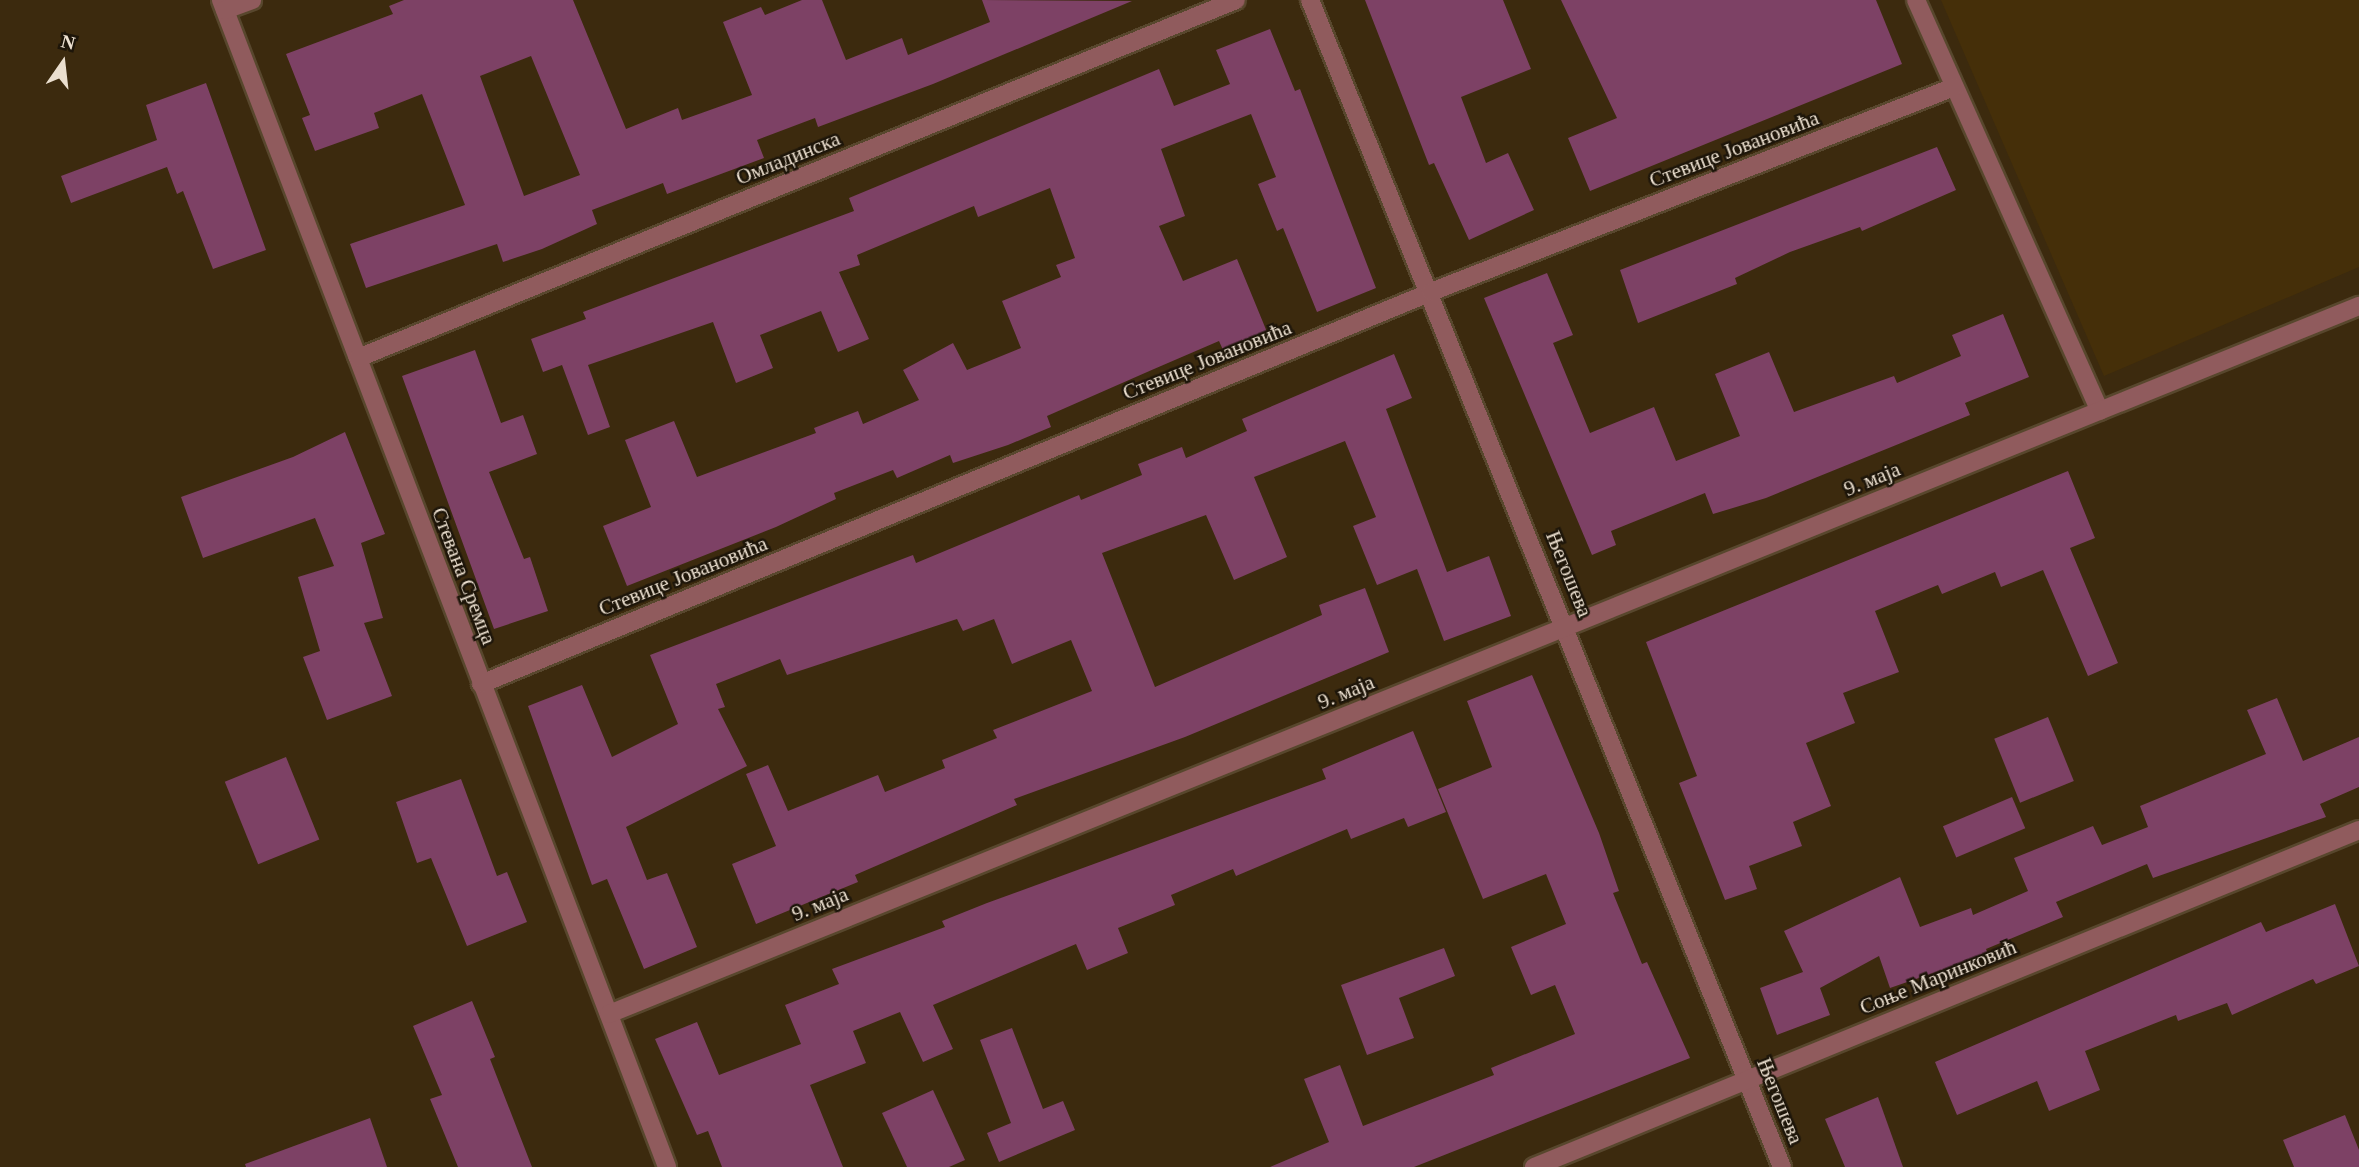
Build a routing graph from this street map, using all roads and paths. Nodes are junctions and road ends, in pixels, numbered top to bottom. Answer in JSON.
{"nodes":[{"id":1,"x":252,"y":0,"type":"edge"},
{"id":2,"x":1236,"y":0,"type":"edge"},
{"id":3,"x":1310,"y":0,"type":"edge"},
{"id":4,"x":1916,"y":0,"type":"edge"},
{"id":5,"x":223,"y":5,"type":"edge"},
{"id":6,"x":1954,"y":87,"type":"junction"},
{"id":7,"x":1430,"y":292,"type":"junction"},
{"id":8,"x":2359,"y":306,"type":"edge"},
{"id":9,"x":358,"y":358,"type":"junction"},
{"id":10,"x":2099,"y":411,"type":"junction"},
{"id":11,"x":1566,"y":628,"type":"junction"},
{"id":12,"x":481,"y":684,"type":"junction"},
{"id":13,"x":2359,"y":830,"type":"edge"},
{"id":14,"x":609,"y":1014,"type":"junction"},
{"id":15,"x":1748,"y":1081,"type":"junction"},
{"id":16,"x":667,"y":1167,"type":"edge"},
{"id":17,"x":1534,"y":1167,"type":"edge"},
{"id":18,"x":1782,"y":1167,"type":"edge"}],
"edges":[{"from":1,"to":5,"type":"street"},
{"from":2,"to":9,"type":"street","name":"Омладинска"},
{"from":3,"to":7,"type":"street","name":"Његошева"},
{"from":4,"to":6,"type":"street"},
{"from":5,"to":9,"type":"street","name":"Стевана Сремца"},
{"from":6,"to":7,"type":"street","name":"Стевице Јовановића"},
{"from":6,"to":10,"type":"street"},
{"from":7,"to":11,"type":"street","name":"Његошева"},
{"from":7,"to":12,"type":"street","name":"Стевице Јовановића"},
{"from":8,"to":10,"type":"street","name":"9. маја"},
{"from":9,"to":12,"type":"street","name":"Стевана Сремца"},
{"from":10,"to":11,"type":"street","name":"9. маја"},
{"from":11,"to":14,"type":"street","name":"9. маја"},
{"from":11,"to":15,"type":"street","name":"Његошева"},
{"from":12,"to":14,"type":"street","name":"Стевана Сремца"},
{"from":13,"to":15,"type":"street","name":"Соње Маринковић"},
{"from":14,"to":16,"type":"street","name":"Стевана Сремца"},
{"from":15,"to":17,"type":"street","name":"Соње Маринковић"},
{"from":15,"to":18,"type":"street","name":"Његошева"}]}
